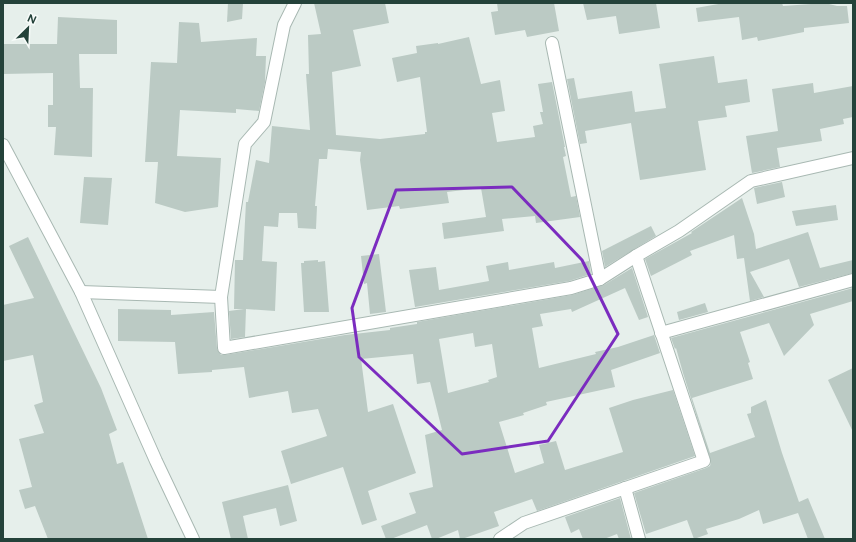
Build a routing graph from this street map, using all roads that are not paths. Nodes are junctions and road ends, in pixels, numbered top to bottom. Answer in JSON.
{"nodes":[{"id":1,"x":295,"y":3,"type":"edge"},
{"id":2,"x":552,"y":43,"type":"dead end"},
{"id":3,"x":3,"y":145,"type":"edge"},
{"id":4,"x":853,"y":158,"type":"edge"},
{"id":5,"x":636,"y":256,"type":"junction"},
{"id":6,"x":600,"y":279,"type":"junction"},
{"id":7,"x":853,"y":280,"type":"edge"},
{"id":8,"x":81,"y":292,"type":"junction"},
{"id":9,"x":221,"y":297,"type":"junction"},
{"id":10,"x":661,"y":333,"type":"junction"},
{"id":11,"x":625,"y":488,"type":"junction"},
{"id":12,"x":193,"y":539,"type":"edge"},
{"id":13,"x":500,"y":539,"type":"edge"},
{"id":14,"x":639,"y":539,"type":"edge"}],
"edges":[{"from":1,"to":9,"type":"street"},
{"from":2,"to":6,"type":"street"},
{"from":3,"to":8,"type":"street"},
{"from":4,"to":5,"type":"street"},
{"from":5,"to":6,"type":"street"},
{"from":5,"to":10,"type":"street"},
{"from":6,"to":9,"type":"street"},
{"from":7,"to":10,"type":"street"},
{"from":8,"to":9,"type":"street"},
{"from":8,"to":12,"type":"street"},
{"from":10,"to":11,"type":"street"},
{"from":11,"to":13,"type":"street"},
{"from":11,"to":14,"type":"street"}]}
